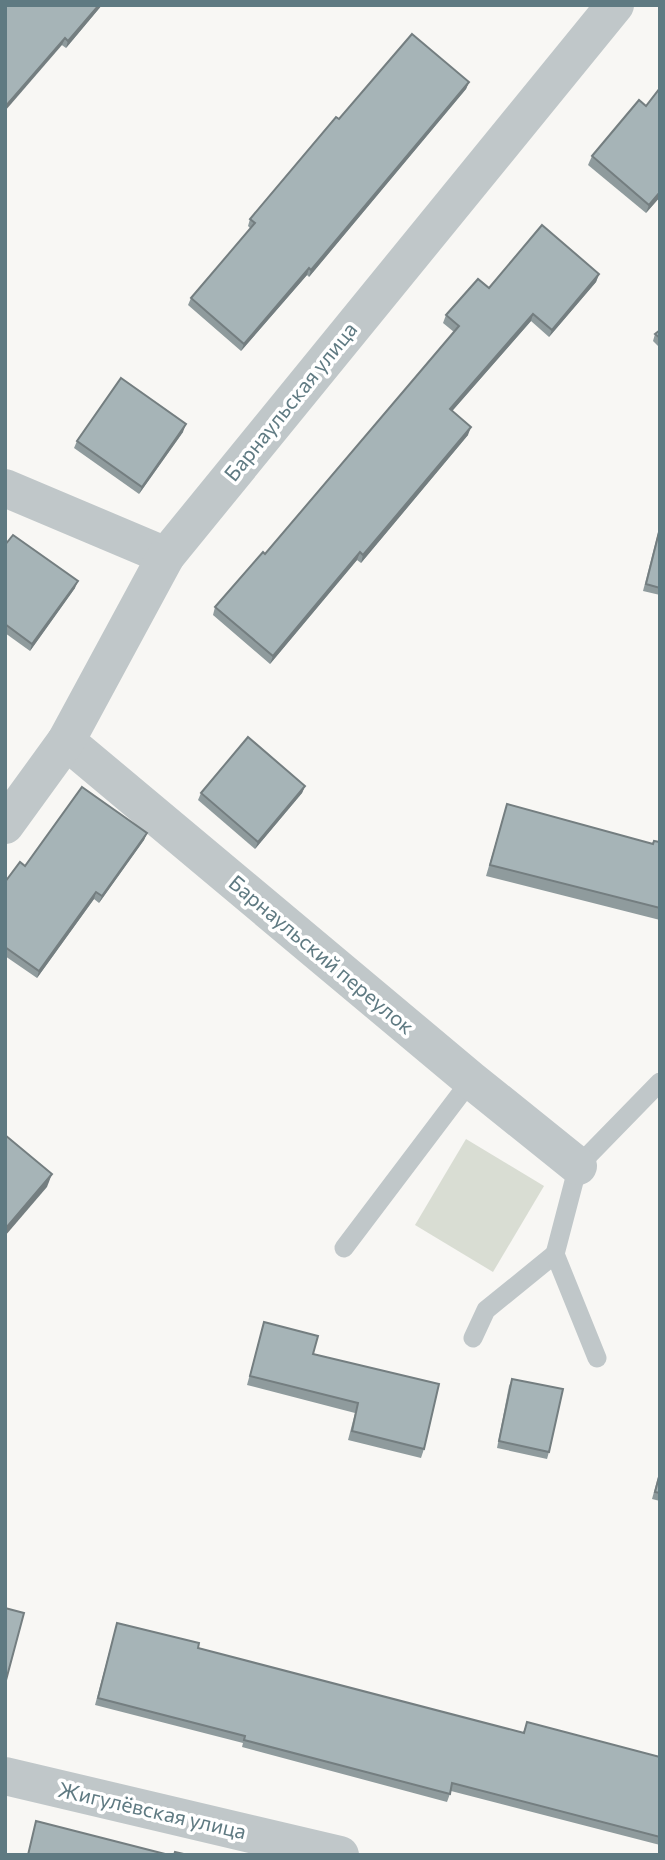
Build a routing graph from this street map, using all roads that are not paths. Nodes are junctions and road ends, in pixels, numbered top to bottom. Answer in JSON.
{"nodes":[{"id":1,"x":615,"y":5,"type":"edge"},
{"id":2,"x":5,"y":488,"type":"edge"},
{"id":3,"x":166,"y":556,"type":"junction"},
{"id":4,"x":66,"y":741,"type":"junction"},
{"id":5,"x":5,"y":825,"type":"edge"},
{"id":6,"x":471,"y":1080,"type":"junction"},
{"id":7,"x":660,"y":1082,"type":"edge"},
{"id":8,"x":578,"y":1166,"type":"junction"},
{"id":9,"x":344,"y":1248,"type":"dead end"},
{"id":10,"x":555,"y":1254,"type":"junction"},
{"id":11,"x":472,"y":1338,"type":"dead end"},
{"id":12,"x":597,"y":1358,"type":"dead end"},
{"id":13,"x":5,"y":1776,"type":"edge"},
{"id":14,"x":340,"y":1855,"type":"edge"}],
"edges":[{"from":1,"to":3,"type":"street","name":"Барнаульская улица"},
{"from":2,"to":3,"type":"street"},
{"from":3,"to":4,"type":"street","name":"Барнаульская улица"},
{"from":4,"to":5,"type":"street","name":"Барнаульская улица"},
{"from":4,"to":6,"type":"street","name":"Барнаульский переулок"},
{"from":6,"to":8,"type":"street","name":"Барнаульский переулок"},
{"from":6,"to":9,"type":"lane"},
{"from":7,"to":8,"type":"lane"},
{"from":8,"to":10,"type":"lane"},
{"from":10,"to":11,"type":"lane"},
{"from":10,"to":12,"type":"lane"},
{"from":13,"to":14,"type":"street","name":"Жигулёвская улица"}]}
